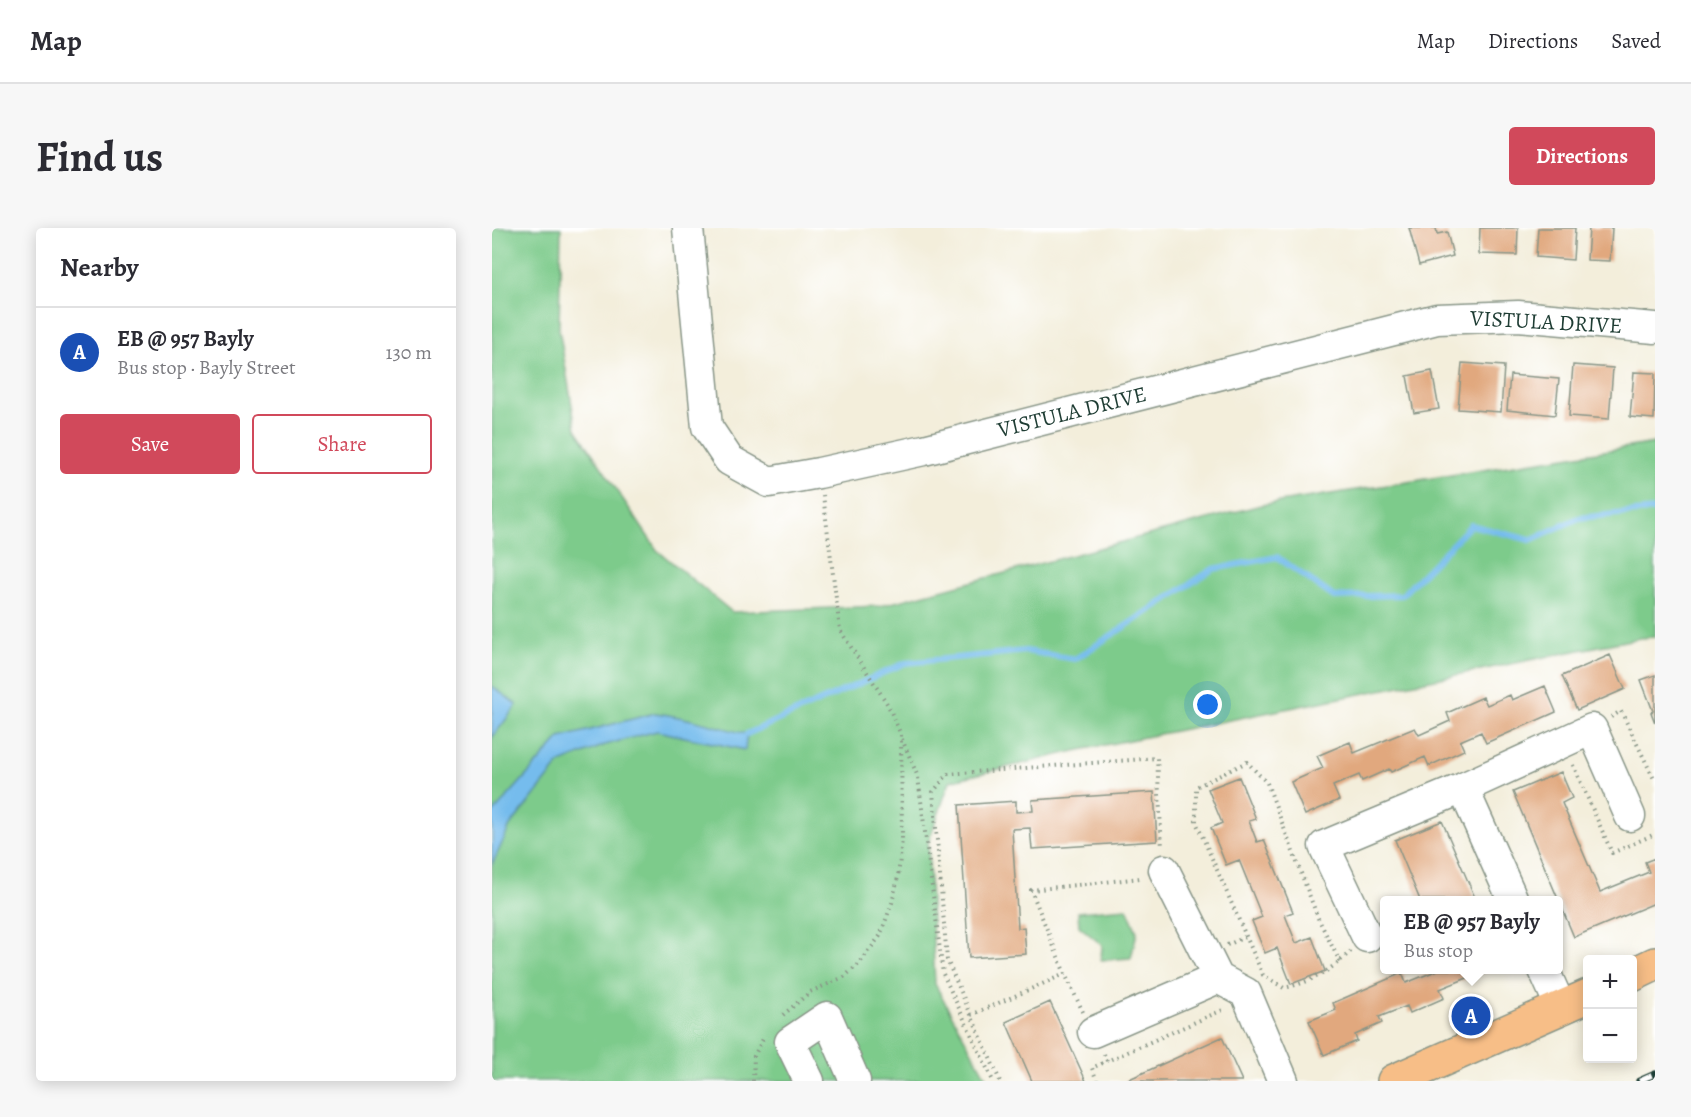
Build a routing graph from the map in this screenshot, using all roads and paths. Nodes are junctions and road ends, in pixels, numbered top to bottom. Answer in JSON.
{"nodes":[{"id":1,"x":688,"y":228,"type":"edge"},
{"id":2,"x":1655,"y":328,"type":"edge"},
{"id":3,"x":819,"y":474,"type":"junction"},
{"id":4,"x":1592,"y":729,"type":"junction"},
{"id":5,"x":901,"y":735,"type":"junction"},
{"id":6,"x":1655,"y":781,"type":"edge"},
{"id":7,"x":1463,"y":788,"type":"junction"},
{"id":8,"x":1630,"y":816,"type":"dead end"},
{"id":9,"x":1164,"y":870,"type":"junction"},
{"id":10,"x":1511,"y":896,"type":"edge"},
{"id":11,"x":1367,"y":937,"type":"joint"},
{"id":12,"x":1340,"y":962,"type":"junction"},
{"id":13,"x":1655,"y":964,"type":"edge"},
{"id":14,"x":1637,"y":973,"type":"edge"},
{"id":15,"x":1065,"y":974,"type":"junction"},
{"id":16,"x":1549,"y":974,"type":"edge"},
{"id":17,"x":1218,"y":978,"type":"junction"},
{"id":18,"x":1248,"y":1000,"type":"junction"},
{"id":19,"x":1574,"y":1002,"type":"edge"},
{"id":20,"x":971,"y":1015,"type":"junction"},
{"id":21,"x":779,"y":1019,"type":"dead end"},
{"id":22,"x":1093,"y":1032,"type":"junction"},
{"id":23,"x":767,"y":1033,"type":"dead end"},
{"id":24,"x":1107,"y":1061,"type":"junction"},
{"id":25,"x":753,"y":1081,"type":"edge"},
{"id":26,"x":809,"y":1081,"type":"edge"},
{"id":27,"x":855,"y":1081,"type":"edge"},
{"id":28,"x":993,"y":1081,"type":"edge"},
{"id":29,"x":1000,"y":1081,"type":"edge"},
{"id":30,"x":1097,"y":1081,"type":"edge"},
{"id":31,"x":1282,"y":1081,"type":"edge"},
{"id":32,"x":1394,"y":1081,"type":"edge"}],
"edges":[{"from":1,"to":3,"type":"street","name":"VISTULA DRIVE"},
{"from":2,"to":3,"type":"street","name":"VISTULA DRIVE"},
{"from":3,"to":5,"type":"path"},
{"from":4,"to":6,"type":"path"},
{"from":4,"to":7,"type":"street"},
{"from":4,"to":8,"type":"street"},
{"from":5,"to":21,"type":"path"},
{"from":5,"to":28,"type":"path"},
{"from":7,"to":10,"type":"street"},
{"from":7,"to":11,"type":"street"},
{"from":9,"to":15,"type":"path"},
{"from":9,"to":17,"type":"street"},
{"from":9,"to":20,"type":"path"},
{"from":11,"to":12,"type":"path"},
{"from":12,"to":12,"type":"path"},
{"from":13,"to":14,"type":"main road"},
{"from":15,"to":20,"type":"path"},
{"from":15,"to":22,"type":"path"},
{"from":16,"to":19,"type":"street"},
{"from":17,"to":18,"type":"street"},
{"from":17,"to":22,"type":"street"},
{"from":18,"to":24,"type":"path"},
{"from":18,"to":31,"type":"street"},
{"from":19,"to":32,"type":"main road"},
{"from":20,"to":29,"type":"path"},
{"from":22,"to":24,"type":"path"},
{"from":23,"to":25,"type":"path"},
{"from":24,"to":30,"type":"path"},
{"from":26,"to":27,"type":"street"}]}
